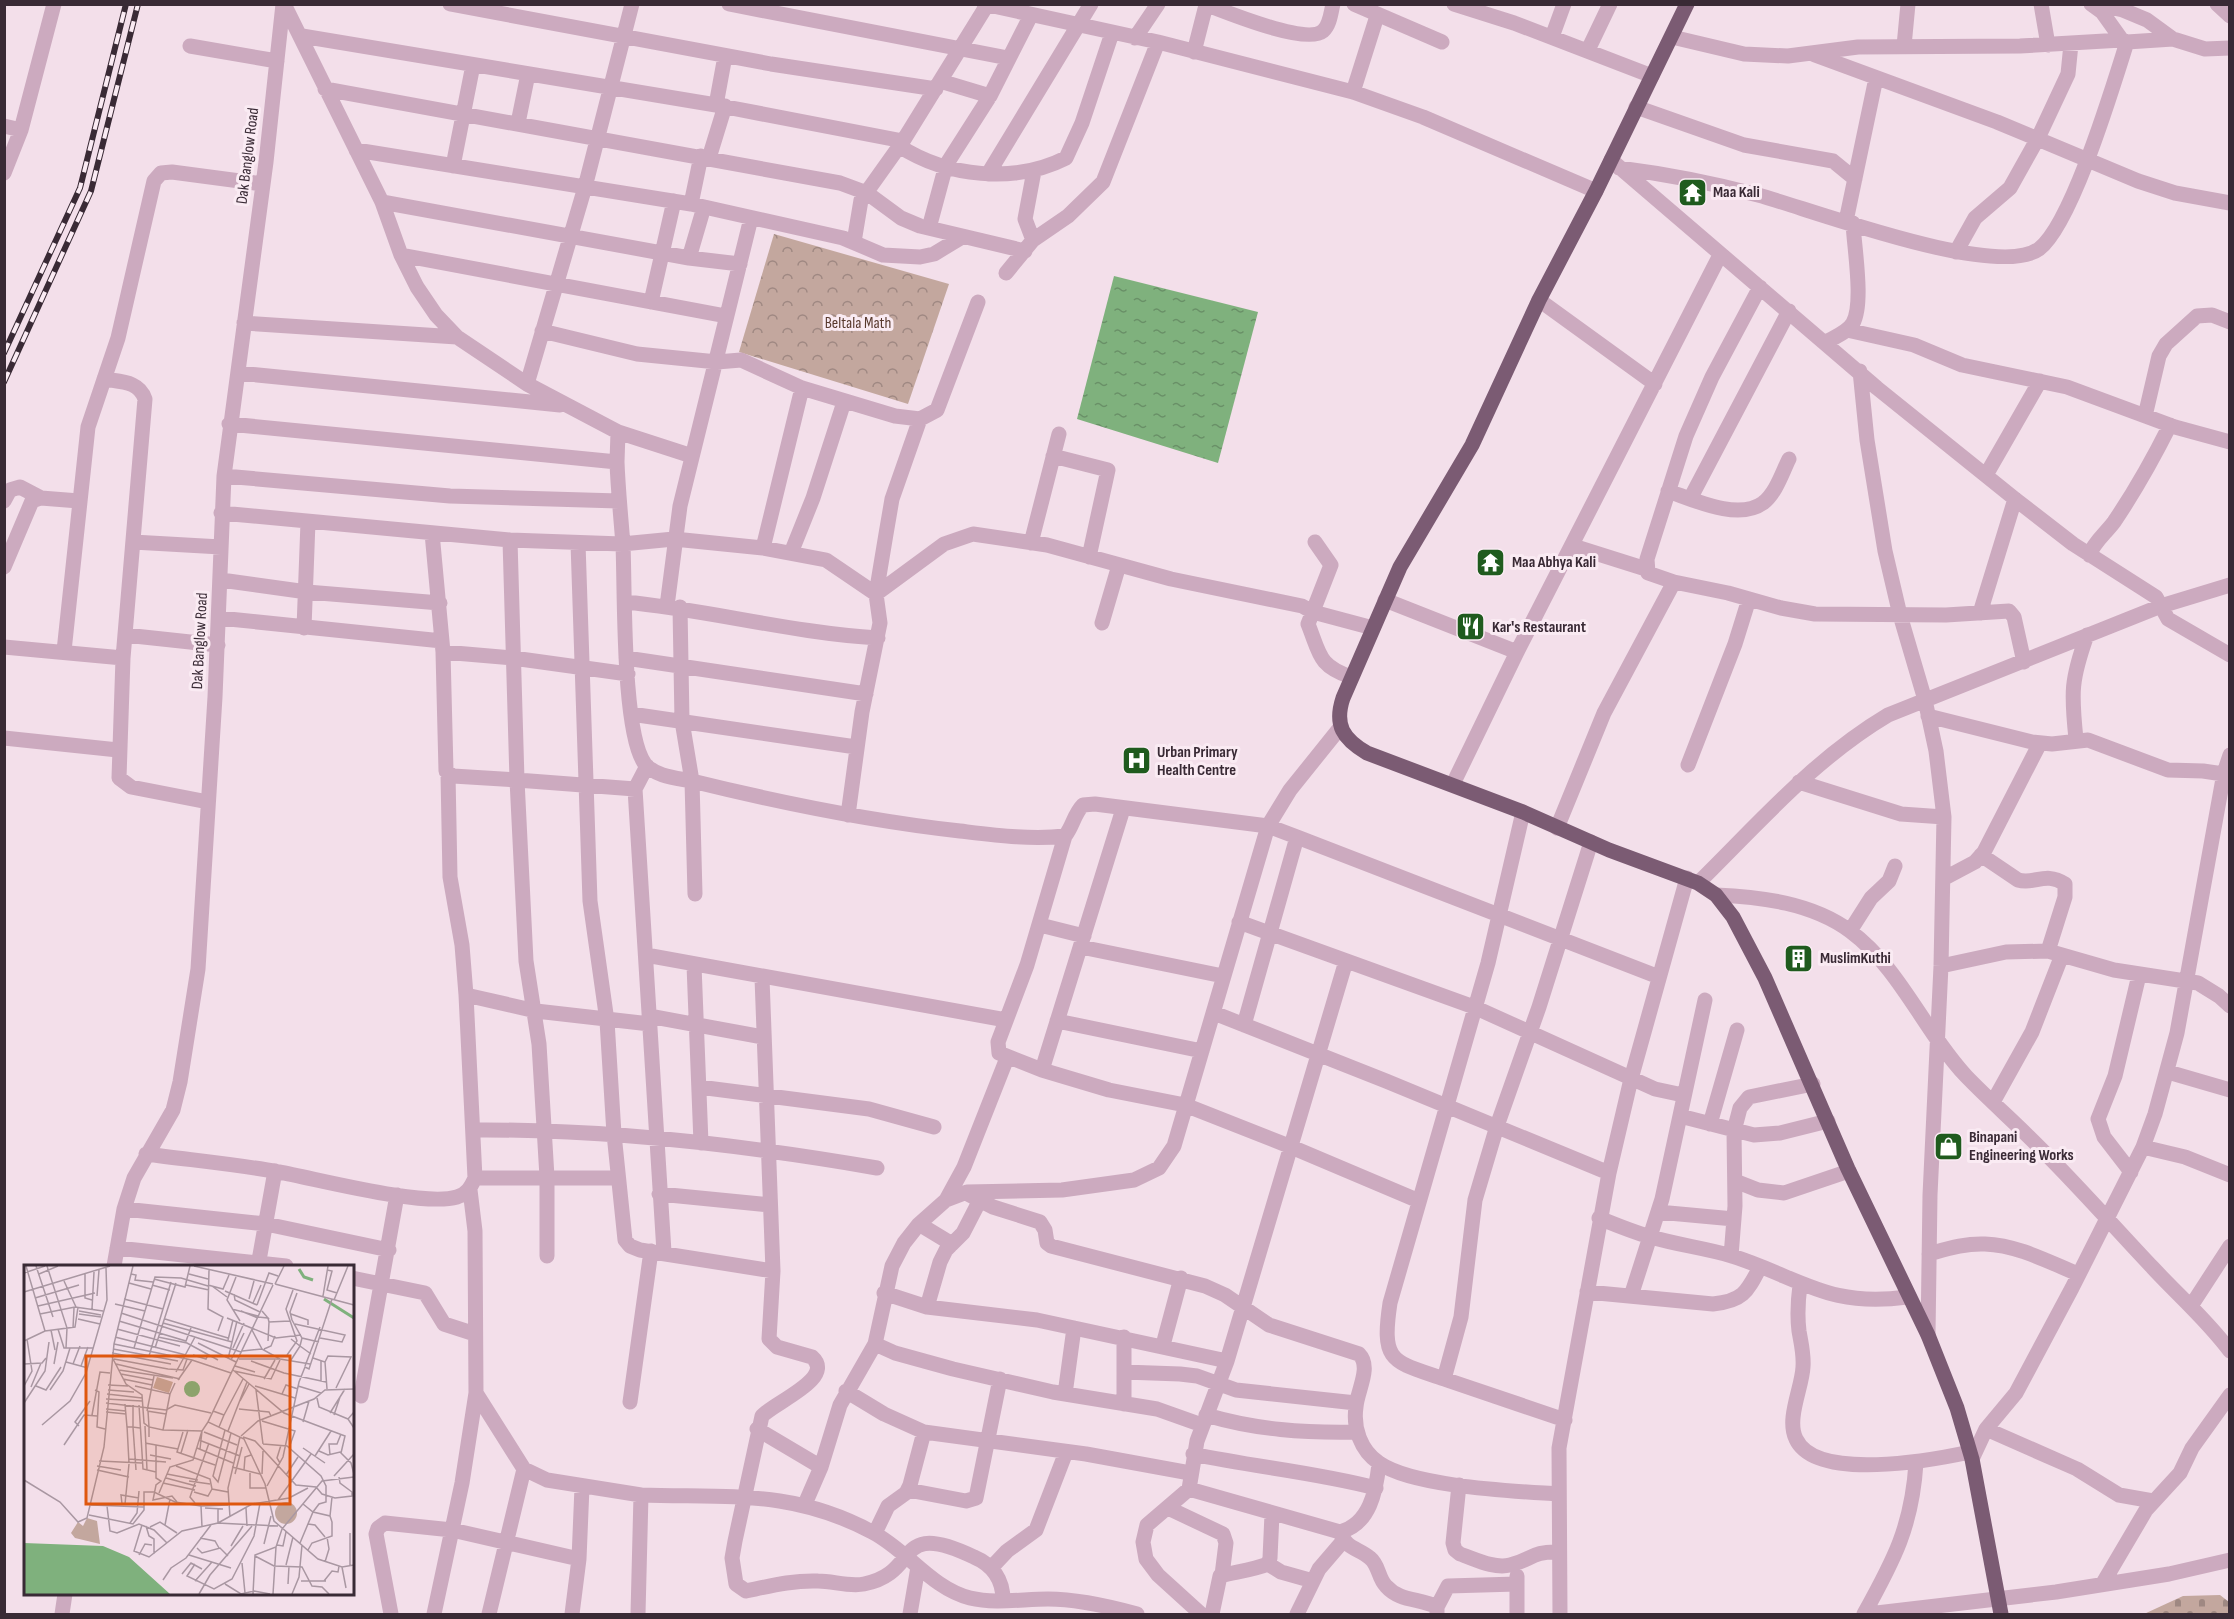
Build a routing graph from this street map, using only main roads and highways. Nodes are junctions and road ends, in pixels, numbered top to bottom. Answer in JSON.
{"nodes":[{"id":1,"x":1687,"y":4,"type":"edge"},
{"id":2,"x":2000,"y":1607,"type":"edge"}],
"edges":[{"from":1,"to":2,"type":"main road"}]}
